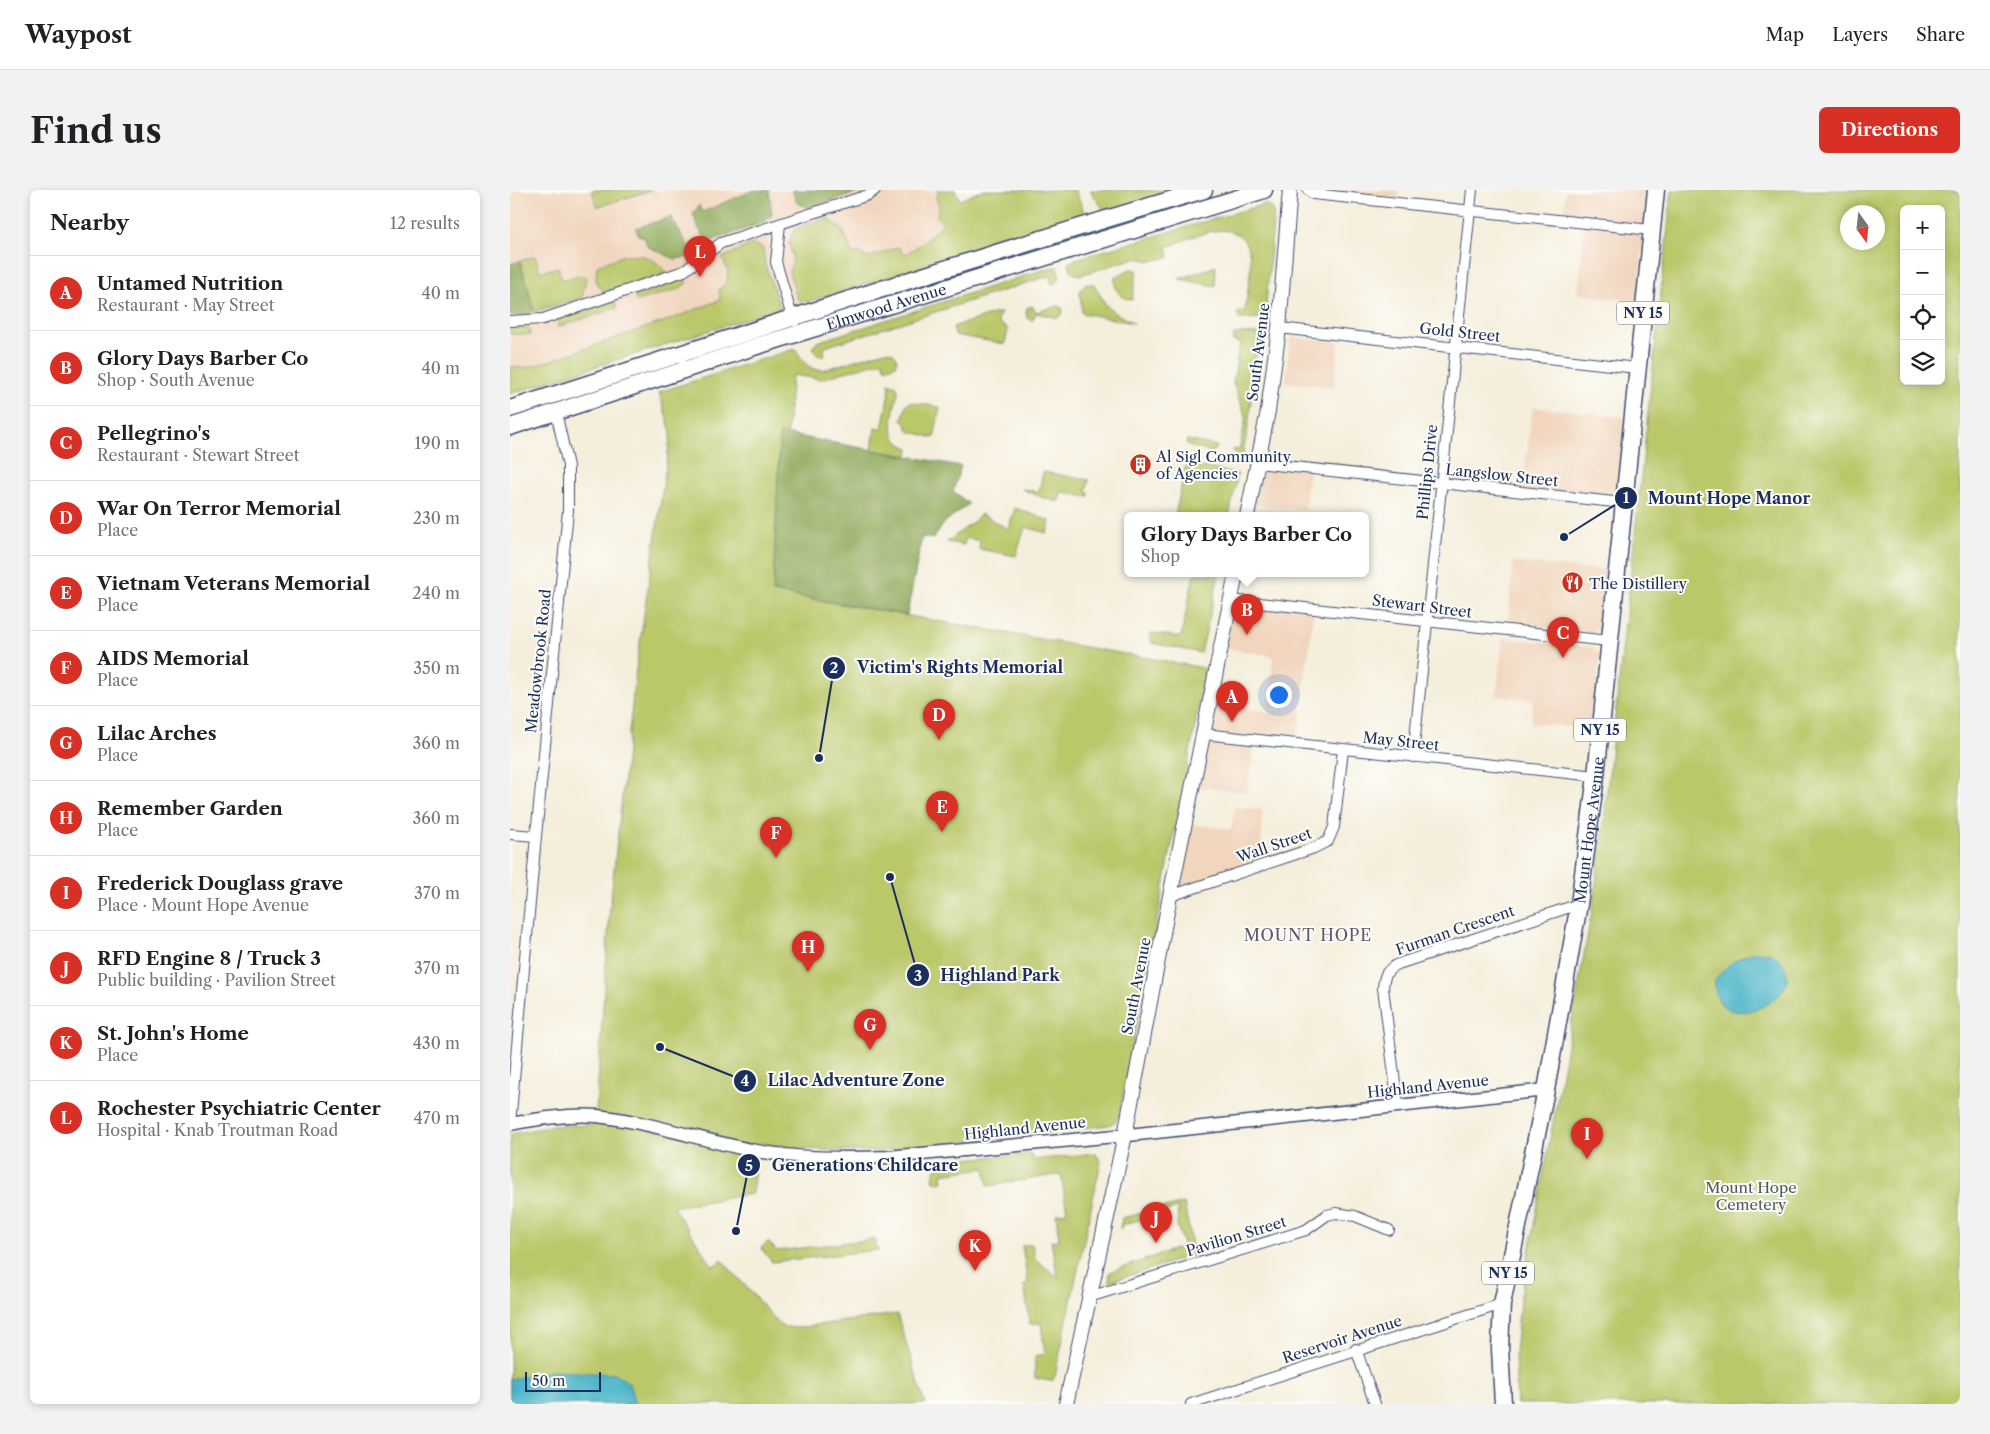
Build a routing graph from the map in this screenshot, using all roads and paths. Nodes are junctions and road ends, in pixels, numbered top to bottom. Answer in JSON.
{"nodes":[{"id":1,"x":875,"y":190,"type":"edge"},
{"id":2,"x":1204,"y":190,"type":"edge"},
{"id":3,"x":1264,"y":190,"type":"edge"},
{"id":4,"x":1290,"y":190,"type":"edge"},
{"id":5,"x":1308,"y":190,"type":"edge"},
{"id":6,"x":1472,"y":190,"type":"edge"},
{"id":7,"x":1656,"y":190,"type":"edge"},
{"id":8,"x":1470,"y":209,"type":"junction"},
{"id":9,"x":780,"y":224,"type":"junction"},
{"id":10,"x":1651,"y":230,"type":"junction"},
{"id":11,"x":794,"y":316,"type":"junction"},
{"id":12,"x":510,"y":321,"type":"edge"},
{"id":13,"x":1278,"y":328,"type":"junction"},
{"id":14,"x":800,"y":333,"type":"junction"},
{"id":15,"x":1455,"y":347,"type":"junction"},
{"id":16,"x":1638,"y":368,"type":"junction"},
{"id":17,"x":510,"y":409,"type":"edge"},
{"id":18,"x":556,"y":412,"type":"junction"},
{"id":19,"x":510,"y":426,"type":"edge"},
{"id":20,"x":1258,"y":463,"type":"junction"},
{"id":21,"x":1441,"y":483,"type":"junction"},
{"id":22,"x":1623,"y":503,"type":"junction"},
{"id":23,"x":1248,"y":512,"type":"edge"},
{"id":24,"x":1235,"y":577,"type":"edge"},
{"id":25,"x":1231,"y":600,"type":"junction"},
{"id":26,"x":1427,"y":622,"type":"junction"},
{"id":27,"x":1609,"y":641,"type":"junction"},
{"id":28,"x":1204,"y":734,"type":"junction"},
{"id":29,"x":1343,"y":750,"type":"junction"},
{"id":30,"x":1413,"y":758,"type":"junction"},
{"id":31,"x":1596,"y":776,"type":"junction"},
{"id":32,"x":510,"y":834,"type":"edge"},
{"id":33,"x":536,"y":836,"type":"junction"},
{"id":34,"x":1170,"y":896,"type":"junction"},
{"id":35,"x":1579,"y":904,"type":"junction"},
{"id":36,"x":1546,"y":1090,"type":"junction"},
{"id":37,"x":1398,"y":1106,"type":"junction"},
{"id":38,"x":510,"y":1124,"type":"edge"},
{"id":39,"x":1124,"y":1135,"type":"junction"},
{"id":40,"x":1389,"y":1230,"type":"dead end"},
{"id":41,"x":1089,"y":1297,"type":"junction"},
{"id":42,"x":1502,"y":1304,"type":"junction"},
{"id":43,"x":1356,"y":1349,"type":"junction"},
{"id":44,"x":1066,"y":1404,"type":"edge"},
{"id":45,"x":1191,"y":1404,"type":"edge"},
{"id":46,"x":1374,"y":1404,"type":"edge"},
{"id":47,"x":1504,"y":1404,"type":"edge"}],
"edges":[{"from":1,"to":9,"type":"street"},
{"from":2,"to":11,"type":"main road","name":"Elmwood Avenue"},
{"from":3,"to":14,"type":"main road","name":"Elmwood Avenue"},
{"from":4,"to":13,"type":"main road","name":"South Avenue"},
{"from":5,"to":8,"type":"street"},
{"from":6,"to":8,"type":"street","name":"Phillips Drive"},
{"from":7,"to":10,"type":"main road","name":"Mount Hope Avenue","number":"NY 15"},
{"from":8,"to":10,"type":"street"},
{"from":8,"to":15,"type":"street","name":"Phillips Drive"},
{"from":9,"to":11,"type":"street"},
{"from":9,"to":12,"type":"street"},
{"from":10,"to":16,"type":"main road","name":"Mount Hope Avenue","number":"NY 15"},
{"from":11,"to":14,"type":"street"},
{"from":11,"to":17,"type":"main road","name":"Elmwood Avenue"},
{"from":13,"to":15,"type":"street","name":"Gold Street"},
{"from":13,"to":20,"type":"main road","name":"South Avenue"},
{"from":14,"to":18,"type":"main road","name":"Elmwood Avenue"},
{"from":15,"to":16,"type":"street","name":"Gold Street"},
{"from":15,"to":21,"type":"street","name":"Phillips Drive"},
{"from":16,"to":22,"type":"main road","name":"Mount Hope Avenue","number":"NY 15"},
{"from":18,"to":19,"type":"main road","name":"Elmwood Avenue"},
{"from":18,"to":33,"type":"street","name":"Meadowbrook Road"},
{"from":20,"to":21,"type":"street","name":"Langslow Street"},
{"from":20,"to":23,"type":"main road","name":"South Avenue"},
{"from":21,"to":22,"type":"street","name":"Langslow Street"},
{"from":21,"to":26,"type":"street","name":"Phillips Drive"},
{"from":22,"to":27,"type":"main road","name":"Mount Hope Avenue","number":"NY 15"},
{"from":24,"to":25,"type":"main road","name":"South Avenue"},
{"from":25,"to":26,"type":"street","name":"Stewart Street"},
{"from":25,"to":28,"type":"main road","name":"South Avenue"},
{"from":26,"to":27,"type":"street","name":"Stewart Street"},
{"from":26,"to":30,"type":"street","name":"Phillips Drive"},
{"from":27,"to":31,"type":"main road","name":"Mount Hope Avenue","number":"NY 15"},
{"from":28,"to":29,"type":"street","name":"May Street"},
{"from":28,"to":34,"type":"main road","name":"South Avenue"},
{"from":29,"to":30,"type":"street","name":"May Street"},
{"from":29,"to":34,"type":"street","name":"Wall Street"},
{"from":30,"to":31,"type":"street","name":"May Street"},
{"from":31,"to":35,"type":"main road","name":"Mount Hope Avenue","number":"NY 15"},
{"from":32,"to":33,"type":"street"},
{"from":33,"to":38,"type":"street","name":"Meadowbrook Road"},
{"from":34,"to":39,"type":"main road","name":"South Avenue"},
{"from":35,"to":36,"type":"main road","name":"Mount Hope Avenue","number":"NY 15"},
{"from":35,"to":37,"type":"street","name":"Furman Crescent"},
{"from":36,"to":37,"type":"street","name":"Highland Avenue"},
{"from":36,"to":42,"type":"main road","name":"Mount Hope Avenue","number":"NY 15"},
{"from":37,"to":39,"type":"street","name":"Highland Avenue"},
{"from":38,"to":39,"type":"street","name":"Highland Avenue"},
{"from":39,"to":41,"type":"main road","name":"South Avenue"},
{"from":40,"to":41,"type":"street","name":"Pavilion Street"},
{"from":41,"to":44,"type":"main road","name":"South Avenue"},
{"from":42,"to":43,"type":"street","name":"Reservoir Avenue"},
{"from":42,"to":47,"type":"main road","name":"Mount Hope Avenue","number":"NY 15"},
{"from":43,"to":45,"type":"street","name":"Reservoir Avenue"},
{"from":43,"to":46,"type":"street"}]}
